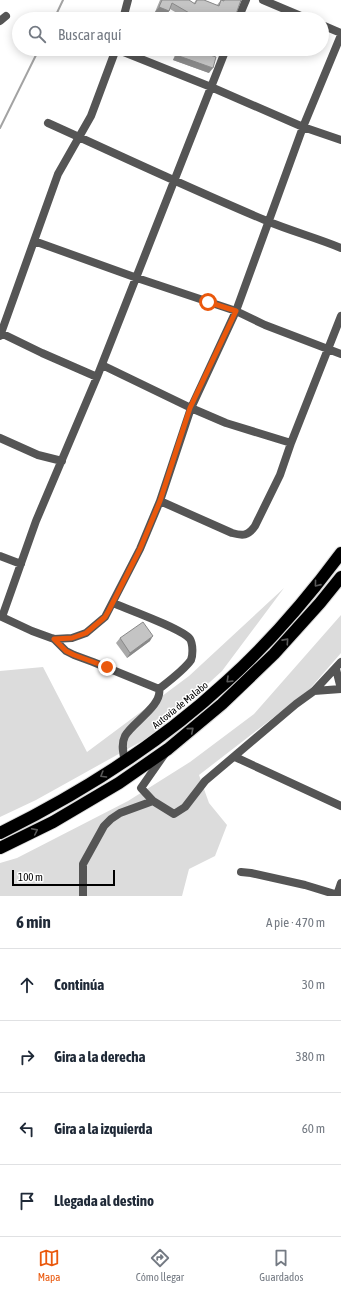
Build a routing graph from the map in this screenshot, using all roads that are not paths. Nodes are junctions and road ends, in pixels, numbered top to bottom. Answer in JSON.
{"nodes":[{"id":1,"x":128,"y":0,"type":"edge"},
{"id":2,"x":246,"y":0,"type":"edge"},
{"id":3,"x":263,"y":0,"type":"edge"},
{"id":4,"x":125,"y":12,"type":"edge"},
{"id":5,"x":241,"y":12,"type":"edge"},
{"id":6,"x":291,"y":12,"type":"edge"},
{"id":7,"x":329,"y":28,"type":"edge"},
{"id":8,"x":341,"y":34,"type":"edge"},
{"id":9,"x":113,"y":56,"type":"edge"},
{"id":10,"x":134,"y":56,"type":"edge"},
{"id":11,"x":223,"y":56,"type":"edge"},
{"id":12,"x":211,"y":87,"type":"junction"},
{"id":13,"x":48,"y":123,"type":"dead end"},
{"id":14,"x":303,"y":127,"type":"junction"},
{"id":15,"x":79,"y":137,"type":"junction"},
{"id":16,"x":341,"y":140,"type":"edge"},
{"id":17,"x":174,"y":182,"type":"junction"},
{"id":18,"x":269,"y":222,"type":"junction"},
{"id":19,"x":34,"y":241,"type":"junction"},
{"id":20,"x":341,"y":248,"type":"edge"},
{"id":21,"x":137,"y":278,"type":"junction"},
{"id":22,"x":236,"y":311,"type":"junction"},
{"id":23,"x":341,"y":316,"type":"edge"},
{"id":24,"x":1,"y":334,"type":"edge"},
{"id":25,"x":328,"y":349,"type":"junction"},
{"id":26,"x":341,"y":354,"type":"edge"},
{"id":27,"x":102,"y":365,"type":"junction"},
{"id":28,"x":97,"y":378,"type":"junction"},
{"id":29,"x":190,"y":408,"type":"junction"},
{"id":30,"x":0,"y":438,"type":"edge"},
{"id":31,"x":291,"y":442,"type":"junction"},
{"id":32,"x":62,"y":461,"type":"junction"},
{"id":33,"x":160,"y":501,"type":"junction"},
{"id":34,"x":341,"y":553,"type":"edge"},
{"id":35,"x":0,"y":556,"type":"edge"},
{"id":36,"x":21,"y":564,"type":"junction"},
{"id":37,"x":341,"y":576,"type":"edge"},
{"id":38,"x":113,"y":603,"type":"junction"},
{"id":39,"x":1,"y":617,"type":"edge"},
{"id":40,"x":54,"y":639,"type":"junction"},
{"id":41,"x":338,"y":666,"type":"edge"},
{"id":42,"x":159,"y":689,"type":"junction"},
{"id":43,"x":341,"y":689,"type":"edge"},
{"id":44,"x":314,"y":691,"type":"junction"},
{"id":45,"x":168,"y":749,"type":"junction"},
{"id":46,"x":235,"y":757,"type":"junction"},
{"id":47,"x":125,"y":761,"type":"junction"},
{"id":48,"x":153,"y":801,"type":"junction"},
{"id":49,"x":341,"y":806,"type":"edge"},
{"id":50,"x":0,"y":833,"type":"edge"},
{"id":51,"x":0,"y":848,"type":"edge"},
{"id":52,"x":241,"y":872,"type":"dead end"},
{"id":53,"x":341,"y":883,"type":"edge"},
{"id":54,"x":339,"y":895,"type":"edge"},
{"id":55,"x":83,"y":896,"type":"edge"}],
"edges":[{"from":1,"to":4,"type":"street"},
{"from":2,"to":5,"type":"street"},
{"from":3,"to":6,"type":"street"},
{"from":7,"to":8,"type":"street"},
{"from":8,"to":14,"type":"street"},
{"from":9,"to":15,"type":"street"},
{"from":10,"to":12,"type":"street"},
{"from":11,"to":12,"type":"street"},
{"from":12,"to":14,"type":"street"},
{"from":12,"to":17,"type":"street"},
{"from":13,"to":15,"type":"street"},
{"from":14,"to":16,"type":"street"},
{"from":14,"to":18,"type":"street"},
{"from":15,"to":17,"type":"street"},
{"from":15,"to":19,"type":"street"},
{"from":17,"to":18,"type":"street"},
{"from":17,"to":21,"type":"street"},
{"from":18,"to":20,"type":"street"},
{"from":18,"to":22,"type":"street"},
{"from":19,"to":21,"type":"street"},
{"from":19,"to":24,"type":"street"},
{"from":21,"to":22,"type":"street"},
{"from":21,"to":27,"type":"street"},
{"from":22,"to":25,"type":"street"},
{"from":22,"to":29,"type":"street"},
{"from":23,"to":25,"type":"street"},
{"from":24,"to":28,"type":"street"},
{"from":25,"to":26,"type":"street"},
{"from":25,"to":31,"type":"street"},
{"from":27,"to":28,"type":"street"},
{"from":27,"to":29,"type":"street"},
{"from":28,"to":32,"type":"street"},
{"from":29,"to":31,"type":"street"},
{"from":29,"to":33,"type":"street"},
{"from":30,"to":32,"type":"street"},
{"from":31,"to":33,"type":"street"},
{"from":32,"to":36,"type":"street"},
{"from":33,"to":38,"type":"street"},
{"from":34,"to":47,"type":"highway","name":"Autovía de Malabo","one_way":true},
{"from":35,"to":36,"type":"street"},
{"from":36,"to":39,"type":"street"},
{"from":45,"to":37,"type":"highway","one_way":true},
{"from":38,"to":40,"type":"street"},
{"from":38,"to":42,"type":"street"},
{"from":39,"to":40,"type":"street"},
{"from":40,"to":42,"type":"street"},
{"from":41,"to":43,"type":"street"},
{"from":41,"to":44,"type":"street"},
{"from":42,"to":47,"type":"street"},
{"from":43,"to":44,"type":"street"},
{"from":44,"to":46,"type":"street"},
{"from":45,"to":48,"type":"street"},
{"from":51,"to":45,"type":"highway","one_way":true},
{"from":46,"to":48,"type":"street"},
{"from":46,"to":49,"type":"street"},
{"from":47,"to":50,"type":"highway","name":"Autovía de Malabo","one_way":true},
{"from":48,"to":55,"type":"street"},
{"from":52,"to":54,"type":"street"},
{"from":53,"to":54,"type":"street"}]}
